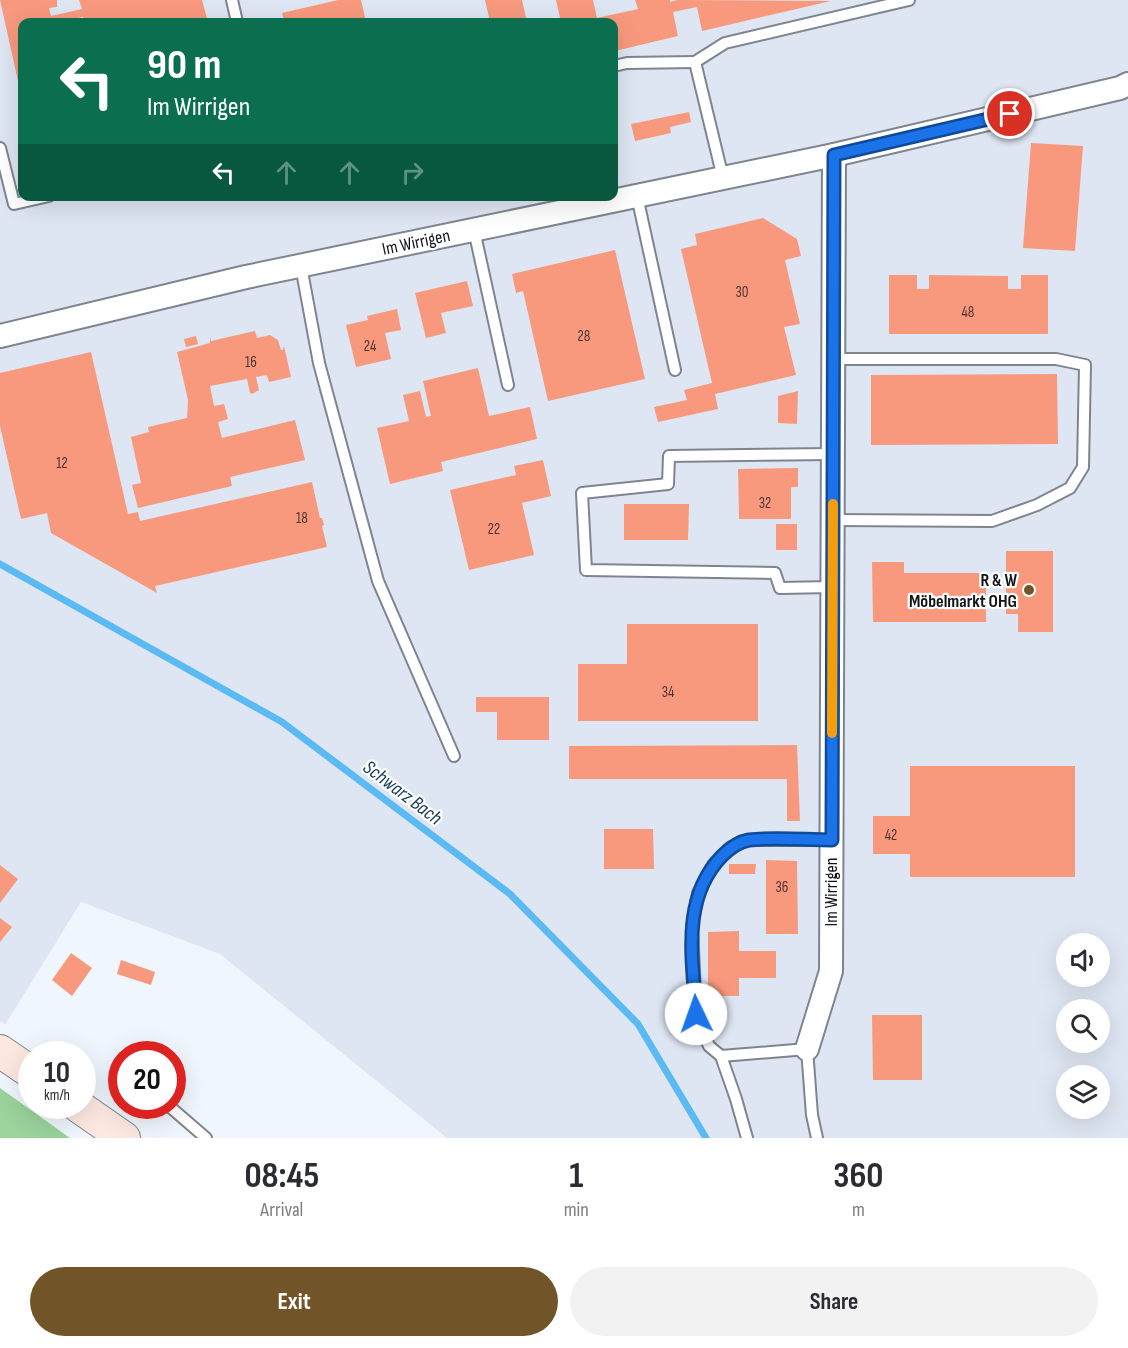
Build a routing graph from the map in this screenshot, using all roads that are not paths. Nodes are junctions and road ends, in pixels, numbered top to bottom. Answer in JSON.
{"nodes":[{"id":1,"x":232,"y":0,"type":"edge"},
{"id":2,"x":909,"y":0,"type":"edge"},
{"id":3,"x":236,"y":18,"type":"edge"},
{"id":4,"x":695,"y":62,"type":"junction"},
{"id":5,"x":618,"y":65,"type":"edge"},
{"id":6,"x":1128,"y":84,"type":"edge"},
{"id":7,"x":0,"y":148,"type":"edge"},
{"id":8,"x":834,"y":155,"type":"junction"},
{"id":9,"x":723,"y":178,"type":"junction"},
{"id":10,"x":637,"y":196,"type":"junction"},
{"id":11,"x":618,"y":200,"type":"edge"},
{"id":12,"x":27,"y":201,"type":"edge"},
{"id":13,"x":613,"y":201,"type":"edge"},
{"id":14,"x":474,"y":230,"type":"junction"},
{"id":15,"x":300,"y":266,"type":"junction"},
{"id":16,"x":0,"y":336,"type":"edge"},
{"id":17,"x":833,"y":359,"type":"junction"},
{"id":18,"x":675,"y":370,"type":"dead end"},
{"id":19,"x":508,"y":385,"type":"dead end"},
{"id":20,"x":833,"y":454,"type":"junction"},
{"id":21,"x":833,"y":520,"type":"junction"},
{"id":22,"x":832,"y":587,"type":"junction"},
{"id":23,"x":454,"y":756,"type":"dead end"},
{"id":24,"x":832,"y":840,"type":"junction"},
{"id":25,"x":807,"y":1049,"type":"junction"},
{"id":26,"x":0,"y":1050,"type":"edge"},
{"id":27,"x":721,"y":1056,"type":"junction"},
{"id":28,"x":18,"y":1063,"type":"edge"},
{"id":29,"x":96,"y":1119,"type":"edge"},
{"id":30,"x":184,"y":1119,"type":"edge"},
{"id":31,"x":124,"y":1138,"type":"edge"},
{"id":32,"x":206,"y":1138,"type":"edge"},
{"id":33,"x":747,"y":1138,"type":"edge"},
{"id":34,"x":817,"y":1138,"type":"edge"}],
"edges":[{"from":1,"to":3,"type":"lane"},
{"from":2,"to":4,"type":"lane"},
{"from":4,"to":5,"type":"lane"},
{"from":4,"to":9,"type":"lane"},
{"from":6,"to":8,"type":"street","name":"Im Wirrigen"},
{"from":7,"to":12,"type":"lane"},
{"from":8,"to":9,"type":"street","name":"Im Wirrigen"},
{"from":8,"to":17,"type":"street","name":"Im Wirrigen"},
{"from":9,"to":10,"type":"street","name":"Im Wirrigen"},
{"from":10,"to":11,"type":"street","name":"Im Wirrigen"},
{"from":10,"to":18,"type":"lane"},
{"from":13,"to":14,"type":"street","name":"Im Wirrigen"},
{"from":14,"to":15,"type":"street","name":"Im Wirrigen"},
{"from":14,"to":19,"type":"lane"},
{"from":15,"to":16,"type":"street","name":"Im Wirrigen"},
{"from":15,"to":23,"type":"lane"},
{"from":17,"to":20,"type":"street","name":"Im Wirrigen"},
{"from":17,"to":21,"type":"lane"},
{"from":20,"to":21,"type":"street","name":"Im Wirrigen"},
{"from":20,"to":22,"type":"lane"},
{"from":21,"to":22,"type":"street","name":"Im Wirrigen"},
{"from":22,"to":24,"type":"street","name":"Im Wirrigen"},
{"from":24,"to":25,"type":"street","name":"Im Wirrigen"},
{"from":24,"to":27,"type":"lane"},
{"from":25,"to":27,"type":"lane"},
{"from":25,"to":34,"type":"lane"},
{"from":26,"to":28,"type":"street"},
{"from":27,"to":33,"type":"lane"},
{"from":29,"to":31,"type":"street"},
{"from":30,"to":32,"type":"lane"}]}
